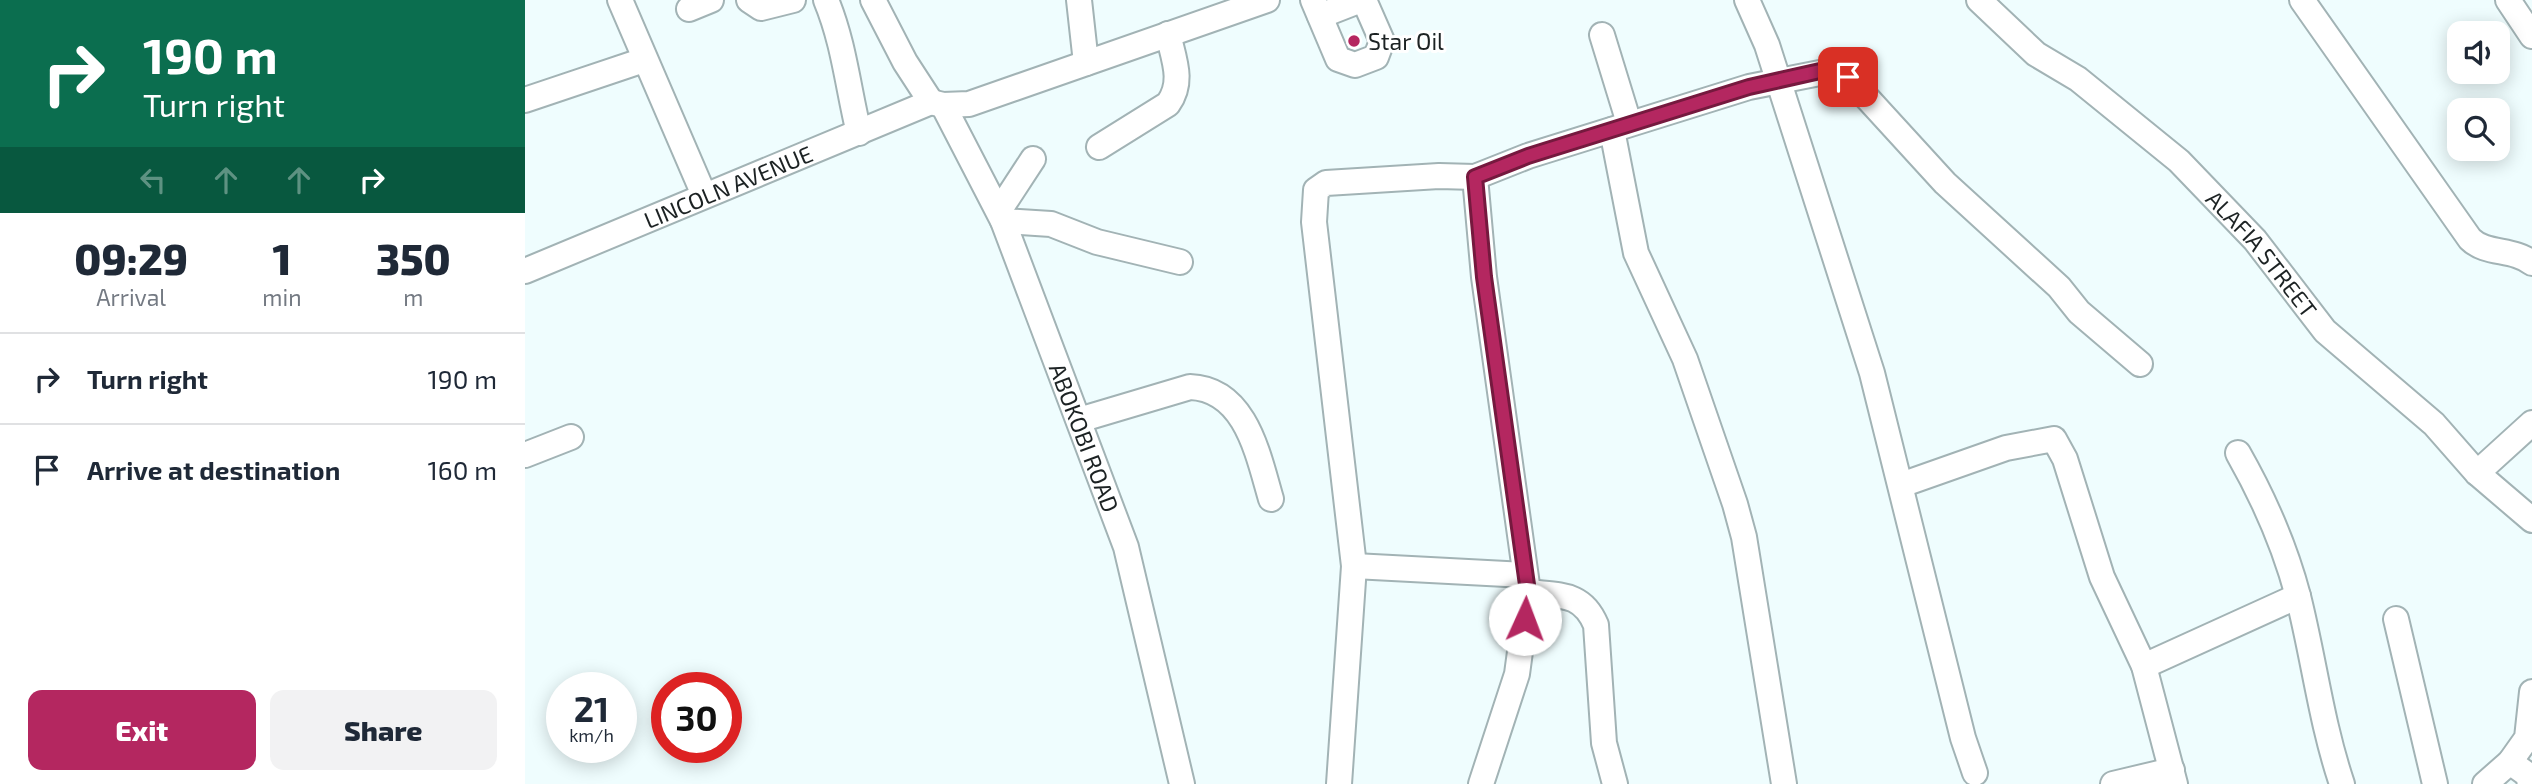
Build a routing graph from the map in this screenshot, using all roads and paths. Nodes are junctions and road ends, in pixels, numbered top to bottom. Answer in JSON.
{"nodes":[{"id":1,"x":619,"y":0,"type":"edge"},
{"id":2,"x":749,"y":0,"type":"edge"},
{"id":3,"x":793,"y":0,"type":"edge"},
{"id":4,"x":826,"y":0,"type":"edge"},
{"id":5,"x":873,"y":0,"type":"edge"},
{"id":6,"x":1079,"y":0,"type":"edge"},
{"id":7,"x":1267,"y":0,"type":"edge"},
{"id":8,"x":1363,"y":0,"type":"edge"},
{"id":9,"x":1747,"y":0,"type":"edge"},
{"id":10,"x":1979,"y":0,"type":"edge"},
{"id":11,"x":2302,"y":0,"type":"edge"},
{"id":12,"x":2508,"y":0,"type":"edge"},
{"id":13,"x":1316,"y":8,"type":"edge"},
{"id":14,"x":1168,"y":34,"type":"junction"},
{"id":15,"x":1601,"y":34,"type":"dead end"},
{"id":16,"x":2532,"y":36,"type":"edge"},
{"id":17,"x":644,"y":60,"type":"junction"},
{"id":18,"x":1086,"y":63,"type":"junction"},
{"id":19,"x":1777,"y":80,"type":"junction"},
{"id":20,"x":525,"y":100,"type":"edge"},
{"id":21,"x":937,"y":104,"type":"junction"},
{"id":22,"x":1621,"y":126,"type":"junction"},
{"id":23,"x":859,"y":133,"type":"junction"},
{"id":24,"x":1099,"y":146,"type":"dead end"},
{"id":25,"x":1033,"y":159,"type":"dead end"},
{"id":26,"x":1475,"y":177,"type":"junction"},
{"id":27,"x":704,"y":195,"type":"junction"},
{"id":28,"x":1001,"y":216,"type":"junction"},
{"id":29,"x":1180,"y":262,"type":"dead end"},
{"id":30,"x":2532,"y":263,"type":"edge"},
{"id":31,"x":525,"y":271,"type":"edge"},
{"id":32,"x":2140,"y":364,"type":"dead end"},
{"id":33,"x":1079,"y":420,"type":"junction"},
{"id":34,"x":2532,"y":423,"type":"edge"},
{"id":35,"x":571,"y":437,"type":"dead end"},
{"id":36,"x":2238,"y":453,"type":"dead end"},
{"id":37,"x":525,"y":455,"type":"edge"},
{"id":38,"x":2477,"y":473,"type":"junction"},
{"id":39,"x":1901,"y":485,"type":"junction"},
{"id":40,"x":1271,"y":499,"type":"dead end"},
{"id":41,"x":2532,"y":520,"type":"edge"},
{"id":42,"x":1355,"y":566,"type":"junction"},
{"id":43,"x":1526,"y":583,"type":"junction"},
{"id":44,"x":2298,"y":596,"type":"junction"},
{"id":45,"x":2396,"y":619,"type":"dead end"},
{"id":46,"x":2144,"y":666,"type":"junction"},
{"id":47,"x":2532,"y":692,"type":"edge"},
{"id":48,"x":2530,"y":740,"type":"edge"},
{"id":49,"x":2510,"y":762,"type":"junction"},
{"id":50,"x":1975,"y":773,"type":"dead end"},
{"id":51,"x":2173,"y":777,"type":"edge"},
{"id":52,"x":2481,"y":782,"type":"edge"},
{"id":53,"x":1182,"y":784,"type":"edge"},
{"id":54,"x":1339,"y":784,"type":"edge"},
{"id":55,"x":1481,"y":784,"type":"edge"},
{"id":56,"x":1615,"y":784,"type":"edge"},
{"id":57,"x":1784,"y":784,"type":"edge"},
{"id":58,"x":2113,"y":784,"type":"edge"},
{"id":59,"x":2342,"y":784,"type":"edge"},
{"id":60,"x":2435,"y":784,"type":"edge"},
{"id":61,"x":2530,"y":784,"type":"edge"}],
"edges":[{"from":1,"to":17,"type":"street"},
{"from":2,"to":3,"type":"street"},
{"from":4,"to":23,"type":"street"},
{"from":5,"to":21,"type":"street","name":"ABOKOBI ROAD"},
{"from":6,"to":18,"type":"street"},
{"from":7,"to":14,"type":"street","name":"LINCOLN AVENUE"},
{"from":8,"to":13,"type":"street"},
{"from":8,"to":13,"type":"street"},
{"from":9,"to":19,"type":"street"},
{"from":10,"to":38,"type":"street","name":"ALAFIA STREET"},
{"from":11,"to":30,"type":"street"},
{"from":12,"to":16,"type":"street"},
{"from":14,"to":18,"type":"street","name":"LINCOLN AVENUE"},
{"from":14,"to":24,"type":"street"},
{"from":15,"to":22,"type":"street"},
{"from":17,"to":20,"type":"street"},
{"from":17,"to":27,"type":"street"},
{"from":18,"to":21,"type":"street","name":"LINCOLN AVENUE"},
{"from":19,"to":22,"type":"street"},
{"from":19,"to":32,"type":"street"},
{"from":19,"to":39,"type":"street"},
{"from":21,"to":23,"type":"street","name":"LINCOLN AVENUE"},
{"from":21,"to":28,"type":"street","name":"ABOKOBI ROAD"},
{"from":22,"to":26,"type":"street"},
{"from":22,"to":57,"type":"street"},
{"from":23,"to":27,"type":"street","name":"LINCOLN AVENUE"},
{"from":25,"to":28,"type":"street"},
{"from":26,"to":42,"type":"street"},
{"from":26,"to":43,"type":"street"},
{"from":27,"to":31,"type":"street","name":"LINCOLN AVENUE"},
{"from":28,"to":29,"type":"street"},
{"from":28,"to":33,"type":"street","name":"ABOKOBI ROAD"},
{"from":33,"to":40,"type":"street"},
{"from":33,"to":53,"type":"street","name":"ABOKOBI ROAD"},
{"from":34,"to":38,"type":"street"},
{"from":35,"to":37,"type":"street"},
{"from":36,"to":44,"type":"street"},
{"from":38,"to":41,"type":"street","name":"ALAFIA STREET"},
{"from":39,"to":46,"type":"street"},
{"from":39,"to":50,"type":"street"},
{"from":42,"to":43,"type":"street"},
{"from":42,"to":54,"type":"street"},
{"from":43,"to":55,"type":"street"},
{"from":43,"to":56,"type":"street"},
{"from":44,"to":46,"type":"street"},
{"from":44,"to":59,"type":"street"},
{"from":45,"to":60,"type":"street"},
{"from":46,"to":51,"type":"street"},
{"from":47,"to":48,"type":"street"},
{"from":48,"to":49,"type":"street"},
{"from":49,"to":52,"type":"street"},
{"from":49,"to":61,"type":"street"},
{"from":51,"to":58,"type":"street"}]}
